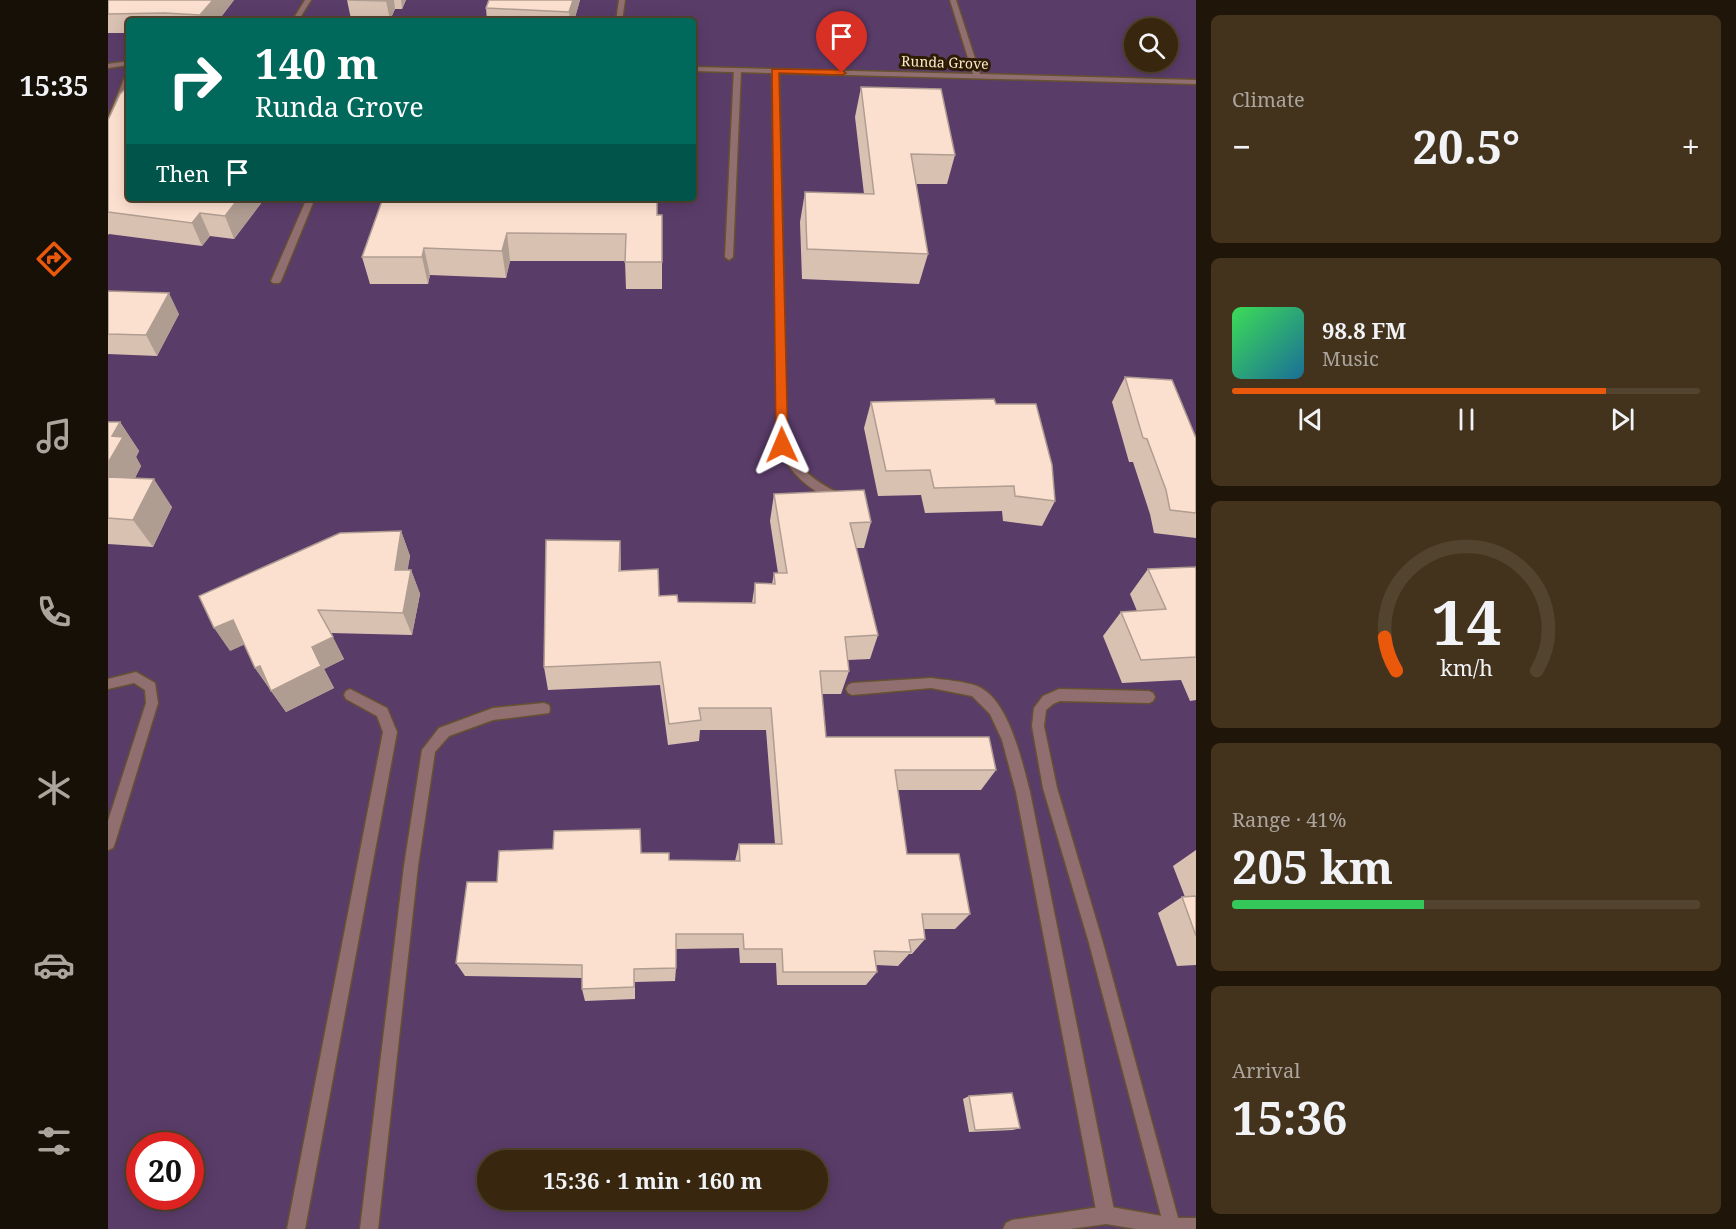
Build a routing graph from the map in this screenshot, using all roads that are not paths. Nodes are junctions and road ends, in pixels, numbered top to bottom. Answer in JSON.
{"nodes":[{"id":1,"x":308,"y":0,"type":"edge"},
{"id":2,"x":622,"y":0,"type":"edge"},
{"id":3,"x":953,"y":0,"type":"edge"},
{"id":4,"x":297,"y":18,"type":"edge"},
{"id":5,"x":619,"y":18,"type":"edge"},
{"id":6,"x":126,"y":63,"type":"edge"},
{"id":7,"x":108,"y":66,"type":"edge"},
{"id":8,"x":696,"y":69,"type":"edge"},
{"id":9,"x":737,"y":70,"type":"junction"},
{"id":10,"x":775,"y":71,"type":"junction"},
{"id":11,"x":977,"y":76,"type":"junction"},
{"id":12,"x":1196,"y":82,"type":"edge"},
{"id":13,"x":126,"y":83,"type":"edge"},
{"id":14,"x":108,"y":127,"type":"edge"},
{"id":15,"x":310,"y":201,"type":"edge"},
{"id":16,"x":729,"y":257,"type":"dead end"},
{"id":17,"x":276,"y":281,"type":"dead end"},
{"id":18,"x":852,"y":501,"type":"edge"},
{"id":19,"x":108,"y":684,"type":"edge"},
{"id":20,"x":852,"y":688,"type":"dead end"},
{"id":21,"x":350,"y":695,"type":"dead end"},
{"id":22,"x":1149,"y":697,"type":"dead end"},
{"id":23,"x":544,"y":709,"type":"dead end"},
{"id":24,"x":108,"y":843,"type":"edge"},
{"id":25,"x":1106,"y":1215,"type":"junction"},
{"id":26,"x":1173,"y":1227,"type":"junction"},
{"id":27,"x":1196,"y":1227,"type":"edge"},
{"id":28,"x":296,"y":1229,"type":"edge"},
{"id":29,"x":369,"y":1229,"type":"edge"},
{"id":30,"x":1012,"y":1229,"type":"edge"}],
"edges":[{"from":1,"to":4,"type":"street"},
{"from":2,"to":5,"type":"street"},
{"from":3,"to":11,"type":"street"},
{"from":6,"to":7,"type":"street"},
{"from":8,"to":9,"type":"street","name":"Runda Grove"},
{"from":9,"to":10,"type":"street","name":"Runda Grove"},
{"from":9,"to":16,"type":"street"},
{"from":10,"to":11,"type":"street","name":"Runda Grove"},
{"from":10,"to":18,"type":"street"},
{"from":11,"to":12,"type":"street","name":"Runda Grove"},
{"from":13,"to":14,"type":"street"},
{"from":15,"to":17,"type":"street"},
{"from":19,"to":24,"type":"street"},
{"from":20,"to":25,"type":"street"},
{"from":21,"to":28,"type":"street"},
{"from":22,"to":26,"type":"street"},
{"from":23,"to":29,"type":"street"},
{"from":25,"to":26,"type":"street"},
{"from":25,"to":30,"type":"street"},
{"from":26,"to":27,"type":"street"}]}
